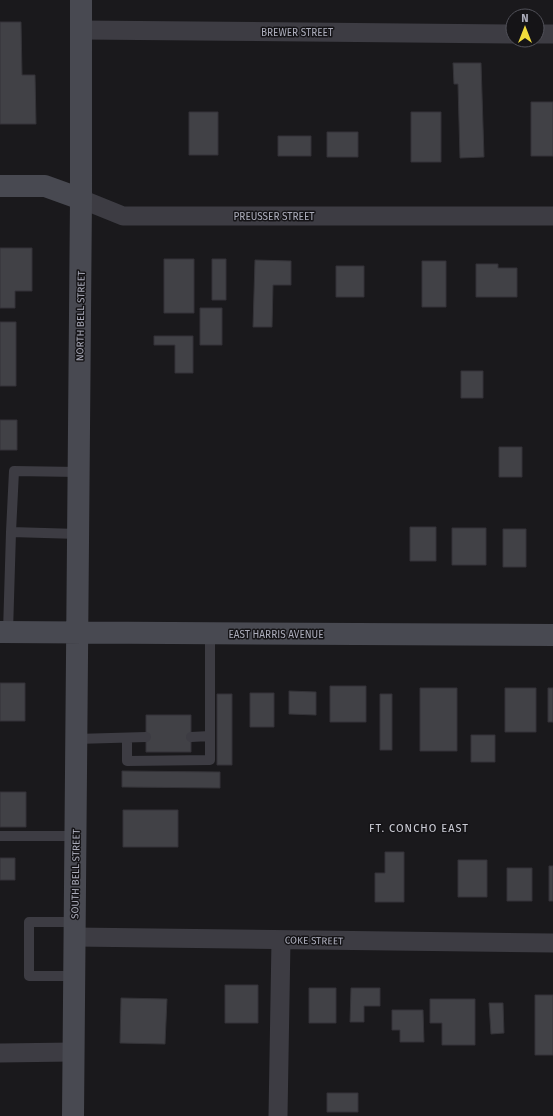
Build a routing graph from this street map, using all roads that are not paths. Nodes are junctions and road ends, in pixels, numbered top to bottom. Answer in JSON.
{"nodes":[{"id":1,"x":81,"y":0,"type":"edge"},
{"id":2,"x":81,"y":30,"type":"junction"},
{"id":3,"x":505,"y":34,"type":"edge"},
{"id":4,"x":0,"y":186,"type":"edge"},
{"id":5,"x":81,"y":199,"type":"junction"},
{"id":6,"x":553,"y":216,"type":"edge"},
{"id":7,"x":78,"y":472,"type":"junction"},
{"id":8,"x":11,"y":532,"type":"junction"},
{"id":9,"x":78,"y":534,"type":"junction"},
{"id":10,"x":5,"y":583,"type":"edge"},
{"id":11,"x":4,"y":632,"type":"edge"},
{"id":12,"x":77,"y":632,"type":"junction"},
{"id":13,"x":210,"y":633,"type":"junction"},
{"id":14,"x":553,"y":635,"type":"edge"},
{"id":15,"x":210,"y":736,"type":"junction"},
{"id":16,"x":146,"y":737,"type":"dead end"},
{"id":17,"x":191,"y":737,"type":"dead end"},
{"id":18,"x":127,"y":738,"type":"junction"},
{"id":19,"x":76,"y":739,"type":"junction"},
{"id":20,"x":0,"y":836,"type":"edge"},
{"id":21,"x":75,"y":836,"type":"junction"},
{"id":22,"x":74,"y":930,"type":"junction"},
{"id":23,"x":281,"y":940,"type":"junction"},
{"id":24,"x":553,"y":943,"type":"edge"},
{"id":25,"x":74,"y":976,"type":"junction"},
{"id":26,"x":73,"y":1052,"type":"junction"},
{"id":27,"x":0,"y":1053,"type":"edge"},
{"id":28,"x":73,"y":1116,"type":"edge"},
{"id":29,"x":278,"y":1116,"type":"edge"}],
"edges":[{"from":1,"to":2,"type":"main road","name":"NORTH BELL STREET"},
{"from":2,"to":3,"type":"street","name":"BREWER STREET"},
{"from":2,"to":5,"type":"main road","name":"NORTH BELL STREET"},
{"from":4,"to":5,"type":"main road","name":"PREUSSER STREET"},
{"from":5,"to":6,"type":"street","name":"PREUSSER STREET"},
{"from":5,"to":7,"type":"main road","name":"NORTH BELL STREET"},
{"from":7,"to":8,"type":"lane"},
{"from":7,"to":9,"type":"main road","name":"NORTH BELL STREET"},
{"from":8,"to":9,"type":"lane"},
{"from":8,"to":10,"type":"lane"},
{"from":9,"to":12,"type":"main road","name":"NORTH BELL STREET"},
{"from":10,"to":11,"type":"lane"},
{"from":11,"to":12,"type":"main road","name":"EAST HARRIS AVENUE"},
{"from":12,"to":13,"type":"main road","name":"EAST HARRIS AVENUE"},
{"from":12,"to":19,"type":"main road","name":"SOUTH BELL STREET"},
{"from":13,"to":14,"type":"main road","name":"EAST HARRIS AVENUE"},
{"from":13,"to":15,"type":"lane"},
{"from":15,"to":17,"type":"lane"},
{"from":15,"to":18,"type":"lane"},
{"from":16,"to":18,"type":"lane"},
{"from":18,"to":19,"type":"lane"},
{"from":19,"to":21,"type":"main road","name":"SOUTH BELL STREET"},
{"from":20,"to":21,"type":"lane"},
{"from":21,"to":22,"type":"main road","name":"SOUTH BELL STREET"},
{"from":22,"to":23,"type":"street","name":"COKE STREET"},
{"from":22,"to":25,"type":"main road","name":"SOUTH BELL STREET"},
{"from":22,"to":25,"type":"lane"},
{"from":23,"to":24,"type":"street","name":"COKE STREET"},
{"from":23,"to":29,"type":"street"},
{"from":25,"to":26,"type":"main road","name":"SOUTH BELL STREET"},
{"from":26,"to":27,"type":"street"},
{"from":26,"to":28,"type":"main road","name":"SOUTH BELL STREET"}]}
